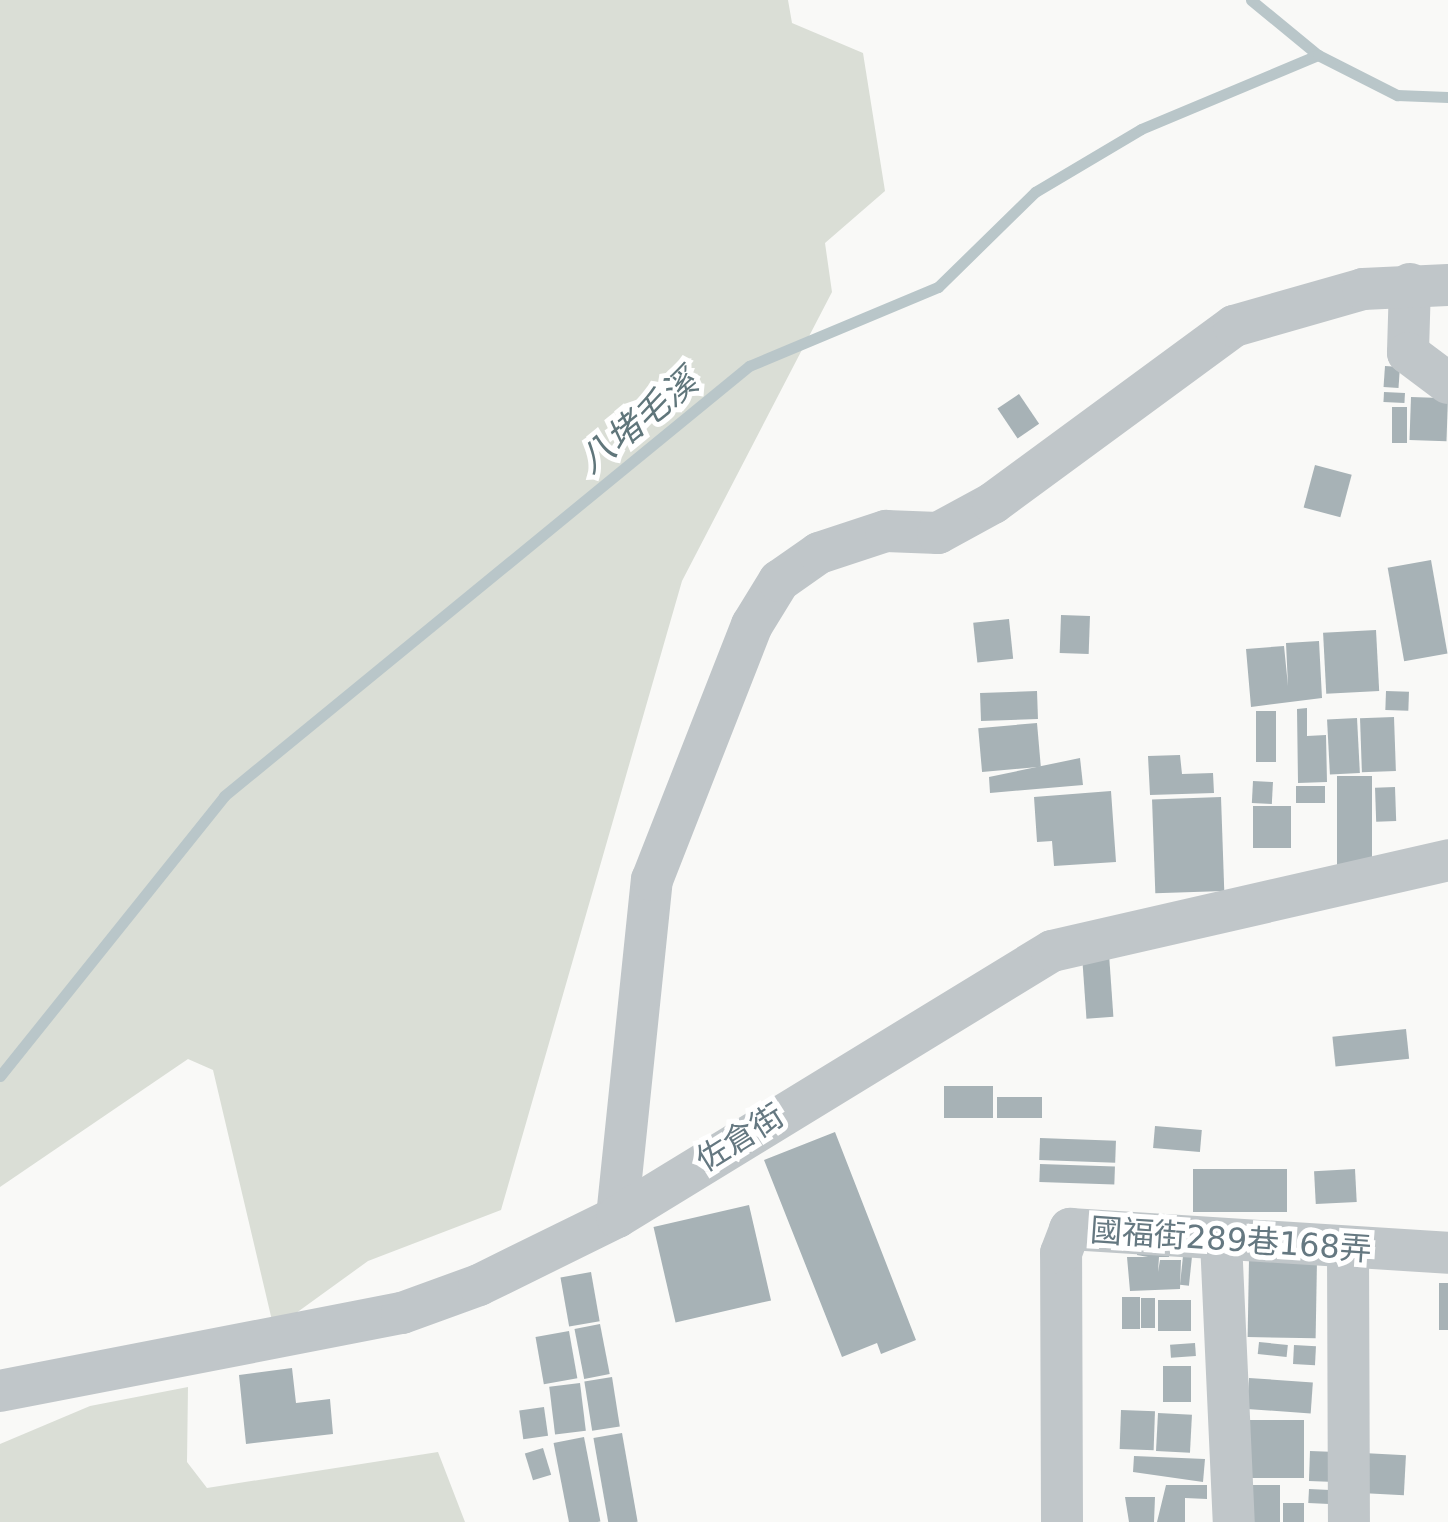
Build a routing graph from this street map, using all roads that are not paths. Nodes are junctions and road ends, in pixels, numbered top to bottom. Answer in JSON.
{"nodes":[{"id":1,"x":1429,"y":285,"type":"edge"},
{"id":2,"x":1448,"y":383,"type":"edge"},
{"id":3,"x":1448,"y":860,"type":"edge"},
{"id":4,"x":617,"y":1217,"type":"junction"},
{"id":5,"x":1221,"y":1241,"type":"junction"},
{"id":6,"x":1348,"y":1249,"type":"junction"},
{"id":7,"x":1448,"y":1253,"type":"edge"},
{"id":8,"x":11,"y":1386,"type":"edge"},
{"id":9,"x":1062,"y":1522,"type":"edge"},
{"id":10,"x":1234,"y":1522,"type":"edge"},
{"id":11,"x":1348,"y":1522,"type":"edge"}],
"edges":[{"from":1,"to":2,"type":"street"},
{"from":1,"to":4,"type":"street"},
{"from":3,"to":4,"type":"street","name":"佐倉街"},
{"from":4,"to":8,"type":"street","name":"佐倉街"},
{"from":5,"to":6,"type":"street","name":"國福街289巷168弄"},
{"from":5,"to":9,"type":"street","name":"國福街289巷168弄"},
{"from":5,"to":10,"type":"street"},
{"from":6,"to":7,"type":"street","name":"國福街289巷168弄"},
{"from":6,"to":11,"type":"street"}]}
